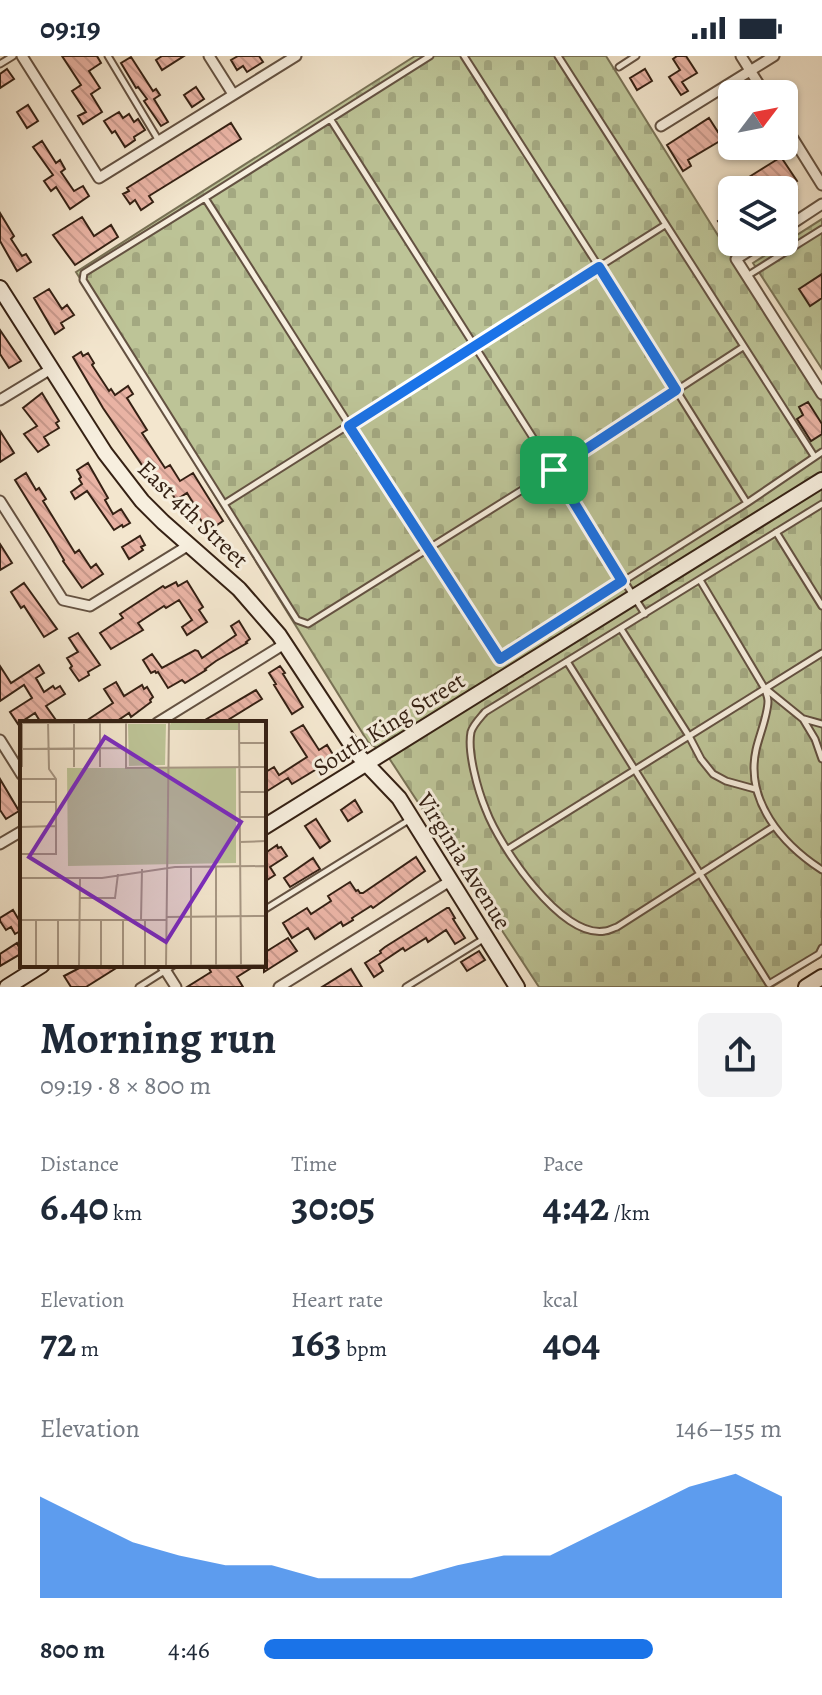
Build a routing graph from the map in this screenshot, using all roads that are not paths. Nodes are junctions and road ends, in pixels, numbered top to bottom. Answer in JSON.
{"nodes":[{"id":1,"x":13,"y":56,"type":"edge"},
{"id":2,"x":22,"y":56,"type":"edge"},
{"id":3,"x":108,"y":56,"type":"edge"},
{"id":4,"x":209,"y":56,"type":"edge"},
{"id":5,"x":296,"y":56,"type":"edge"},
{"id":6,"x":430,"y":56,"type":"edge"},
{"id":7,"x":464,"y":56,"type":"edge"},
{"id":8,"x":558,"y":56,"type":"edge"},
{"id":9,"x":636,"y":56,"type":"edge"},
{"id":10,"x":741,"y":56,"type":"edge"},
{"id":11,"x":774,"y":56,"type":"edge"},
{"id":12,"x":0,"y":64,"type":"edge"},
{"id":13,"x":619,"y":67,"type":"dead end"},
{"id":14,"x":750,"y":71,"type":"junction"},
{"id":15,"x":756,"y":80,"type":"edge"},
{"id":16,"x":233,"y":94,"type":"junction"},
{"id":17,"x":331,"y":120,"type":"junction"},
{"id":18,"x":661,"y":126,"type":"dead end"},
{"id":19,"x":159,"y":141,"type":"junction"},
{"id":20,"x":798,"y":146,"type":"edge"},
{"id":21,"x":822,"y":185,"type":"edge"},
{"id":22,"x":205,"y":198,"type":"junction"},
{"id":23,"x":822,"y":204,"type":"edge"},
{"id":24,"x":798,"y":220,"type":"edge"},
{"id":25,"x":665,"y":225,"type":"junction"},
{"id":26,"x":822,"y":229,"type":"edge"},
{"id":27,"x":741,"y":256,"type":"edge"},
{"id":28,"x":599,"y":267,"type":"junction"},
{"id":29,"x":747,"y":276,"type":"junction"},
{"id":30,"x":0,"y":288,"type":"edge"},
{"id":31,"x":475,"y":345,"type":"junction"},
{"id":32,"x":743,"y":347,"type":"junction"},
{"id":33,"x":51,"y":369,"type":"junction"},
{"id":34,"x":676,"y":390,"type":"junction"},
{"id":35,"x":822,"y":394,"type":"edge"},
{"id":36,"x":0,"y":400,"type":"edge"},
{"id":37,"x":349,"y":426,"type":"junction"},
{"id":38,"x":822,"y":452,"type":"edge"},
{"id":39,"x":814,"y":456,"type":"junction"},
{"id":40,"x":554,"y":470,"type":"junction"},
{"id":41,"x":822,"y":480,"type":"edge"},
{"id":42,"x":0,"y":501,"type":"edge"},
{"id":43,"x":747,"y":503,"type":"junction"},
{"id":44,"x":224,"y":504,"type":"junction"},
{"id":45,"x":822,"y":504,"type":"edge"},
{"id":46,"x":776,"y":532,"type":"junction"},
{"id":47,"x":189,"y":545,"type":"junction"},
{"id":48,"x":428,"y":548,"type":"junction"},
{"id":49,"x":700,"y":580,"type":"junction"},
{"id":50,"x":622,"y":581,"type":"junction"},
{"id":51,"x":633,"y":597,"type":"junction"},
{"id":52,"x":822,"y":606,"type":"edge"},
{"id":53,"x":645,"y":614,"type":"junction"},
{"id":54,"x":621,"y":629,"type":"junction"},
{"id":55,"x":286,"y":643,"type":"junction"},
{"id":56,"x":822,"y":653,"type":"edge"},
{"id":57,"x":568,"y":663,"type":"junction"},
{"id":58,"x":765,"y":689,"type":"junction"},
{"id":59,"x":803,"y":719,"type":"junction"},
{"id":60,"x":160,"y":721,"type":"edge"},
{"id":61,"x":822,"y":724,"type":"edge"},
{"id":62,"x":689,"y":736,"type":"junction"},
{"id":63,"x":0,"y":740,"type":"edge"},
{"id":64,"x":822,"y":759,"type":"edge"},
{"id":65,"x":366,"y":763,"type":"junction"},
{"id":66,"x":636,"y":770,"type":"junction"},
{"id":67,"x":20,"y":772,"type":"edge"},
{"id":68,"x":755,"y":789,"type":"junction"},
{"id":69,"x":412,"y":818,"type":"junction"},
{"id":70,"x":266,"y":826,"type":"edge"},
{"id":71,"x":773,"y":827,"type":"junction"},
{"id":72,"x":20,"y":832,"type":"edge"},
{"id":73,"x":0,"y":844,"type":"edge"},
{"id":74,"x":508,"y":849,"type":"junction"},
{"id":75,"x":822,"y":870,"type":"edge"},
{"id":76,"x":700,"y":875,"type":"junction"},
{"id":77,"x":450,"y":881,"type":"junction"},
{"id":78,"x":266,"y":909,"type":"edge"},
{"id":79,"x":486,"y":937,"type":"junction"},
{"id":80,"x":822,"y":948,"type":"edge"},
{"id":81,"x":39,"y":967,"type":"edge"},
{"id":82,"x":167,"y":967,"type":"edge"},
{"id":83,"x":822,"y":977,"type":"edge"},
{"id":84,"x":7,"y":987,"type":"edge"},
{"id":85,"x":139,"y":987,"type":"edge"},
{"id":86,"x":176,"y":987,"type":"edge"},
{"id":87,"x":279,"y":987,"type":"edge"},
{"id":88,"x":406,"y":987,"type":"edge"},
{"id":89,"x":517,"y":987,"type":"edge"},
{"id":90,"x":806,"y":987,"type":"edge"}],
"edges":[{"from":1,"to":12,"type":"lane"},
{"from":2,"to":19,"type":"street"},
{"from":3,"to":19,"type":"lane"},
{"from":4,"to":16,"type":"street"},
{"from":5,"to":16,"type":"street"},
{"from":6,"to":17,"type":"lane"},
{"from":7,"to":28,"type":"lane"},
{"from":8,"to":25,"type":"lane"},
{"from":9,"to":13,"type":"lane"},
{"from":10,"to":14,"type":"street"},
{"from":11,"to":14,"type":"street"},
{"from":14,"to":15,"type":"street"},
{"from":14,"to":18,"type":"street"},
{"from":16,"to":19,"type":"street"},
{"from":17,"to":22,"type":"lane"},
{"from":17,"to":31,"type":"lane"},
{"from":20,"to":21,"type":"street"},
{"from":22,"to":37,"type":"lane"},
{"from":22,"to":44,"type":"lane"},
{"from":23,"to":24,"type":"street"},
{"from":25,"to":28,"type":"lane"},
{"from":25,"to":32,"type":"lane"},
{"from":26,"to":29,"type":"lane"},
{"from":27,"to":29,"type":"street"},
{"from":28,"to":31,"type":"lane"},
{"from":28,"to":34,"type":"lane"},
{"from":29,"to":35,"type":"street"},
{"from":30,"to":33,"type":"street","name":"East 4th Street"},
{"from":31,"to":37,"type":"lane"},
{"from":31,"to":40,"type":"lane"},
{"from":32,"to":34,"type":"lane"},
{"from":32,"to":39,"type":"lane"},
{"from":33,"to":36,"type":"street"},
{"from":33,"to":47,"type":"street","name":"East 4th Street"},
{"from":34,"to":40,"type":"lane"},
{"from":34,"to":43,"type":"lane"},
{"from":37,"to":44,"type":"lane"},
{"from":37,"to":48,"type":"lane"},
{"from":38,"to":39,"type":"lane"},
{"from":39,"to":43,"type":"lane"},
{"from":40,"to":48,"type":"lane"},
{"from":40,"to":50,"type":"lane"},
{"from":41,"to":51,"type":"street","name":"South King Street"},
{"from":42,"to":47,"type":"street"},
{"from":43,"to":50,"type":"lane"},
{"from":44,"to":48,"type":"lane"},
{"from":45,"to":46,"type":"lane"},
{"from":46,"to":49,"type":"lane"},
{"from":46,"to":52,"type":"lane"},
{"from":47,"to":55,"type":"street","name":"East 4th Street"},
{"from":48,"to":50,"type":"lane"},
{"from":49,"to":53,"type":"lane"},
{"from":49,"to":58,"type":"lane"},
{"from":50,"to":51,"type":"lane"},
{"from":51,"to":53,"type":"lane"},
{"from":51,"to":65,"type":"street","name":"South King Street"},
{"from":53,"to":54,"type":"lane"},
{"from":54,"to":57,"type":"lane"},
{"from":54,"to":62,"type":"lane"},
{"from":55,"to":60,"type":"street"},
{"from":55,"to":65,"type":"street","name":"East 4th Street"},
{"from":56,"to":58,"type":"lane"},
{"from":57,"to":66,"type":"lane"},
{"from":57,"to":74,"type":"lane"},
{"from":58,"to":59,"type":"lane"},
{"from":58,"to":62,"type":"lane"},
{"from":58,"to":68,"type":"lane"},
{"from":59,"to":61,"type":"lane"},
{"from":59,"to":64,"type":"lane"},
{"from":62,"to":66,"type":"lane"},
{"from":62,"to":68,"type":"lane"},
{"from":63,"to":67,"type":"street"},
{"from":65,"to":69,"type":"street","name":"Virginia Avenue"},
{"from":65,"to":70,"type":"street","name":"South King Street"},
{"from":66,"to":74,"type":"lane"},
{"from":66,"to":76,"type":"lane"},
{"from":68,"to":71,"type":"lane"},
{"from":69,"to":77,"type":"street","name":"Virginia Avenue"},
{"from":69,"to":78,"type":"lane"},
{"from":71,"to":75,"type":"lane"},
{"from":71,"to":76,"type":"lane"},
{"from":72,"to":73,"type":"street"},
{"from":74,"to":76,"type":"lane"},
{"from":76,"to":80,"type":"lane"},
{"from":77,"to":79,"type":"street","name":"Virginia Avenue"},
{"from":77,"to":87,"type":"street"},
{"from":79,"to":88,"type":"lane"},
{"from":79,"to":89,"type":"street","name":"Virginia Avenue"},
{"from":81,"to":84,"type":"street"},
{"from":82,"to":85,"type":"lane"},
{"from":82,"to":86,"type":"street"},
{"from":83,"to":90,"type":"street"}]}
